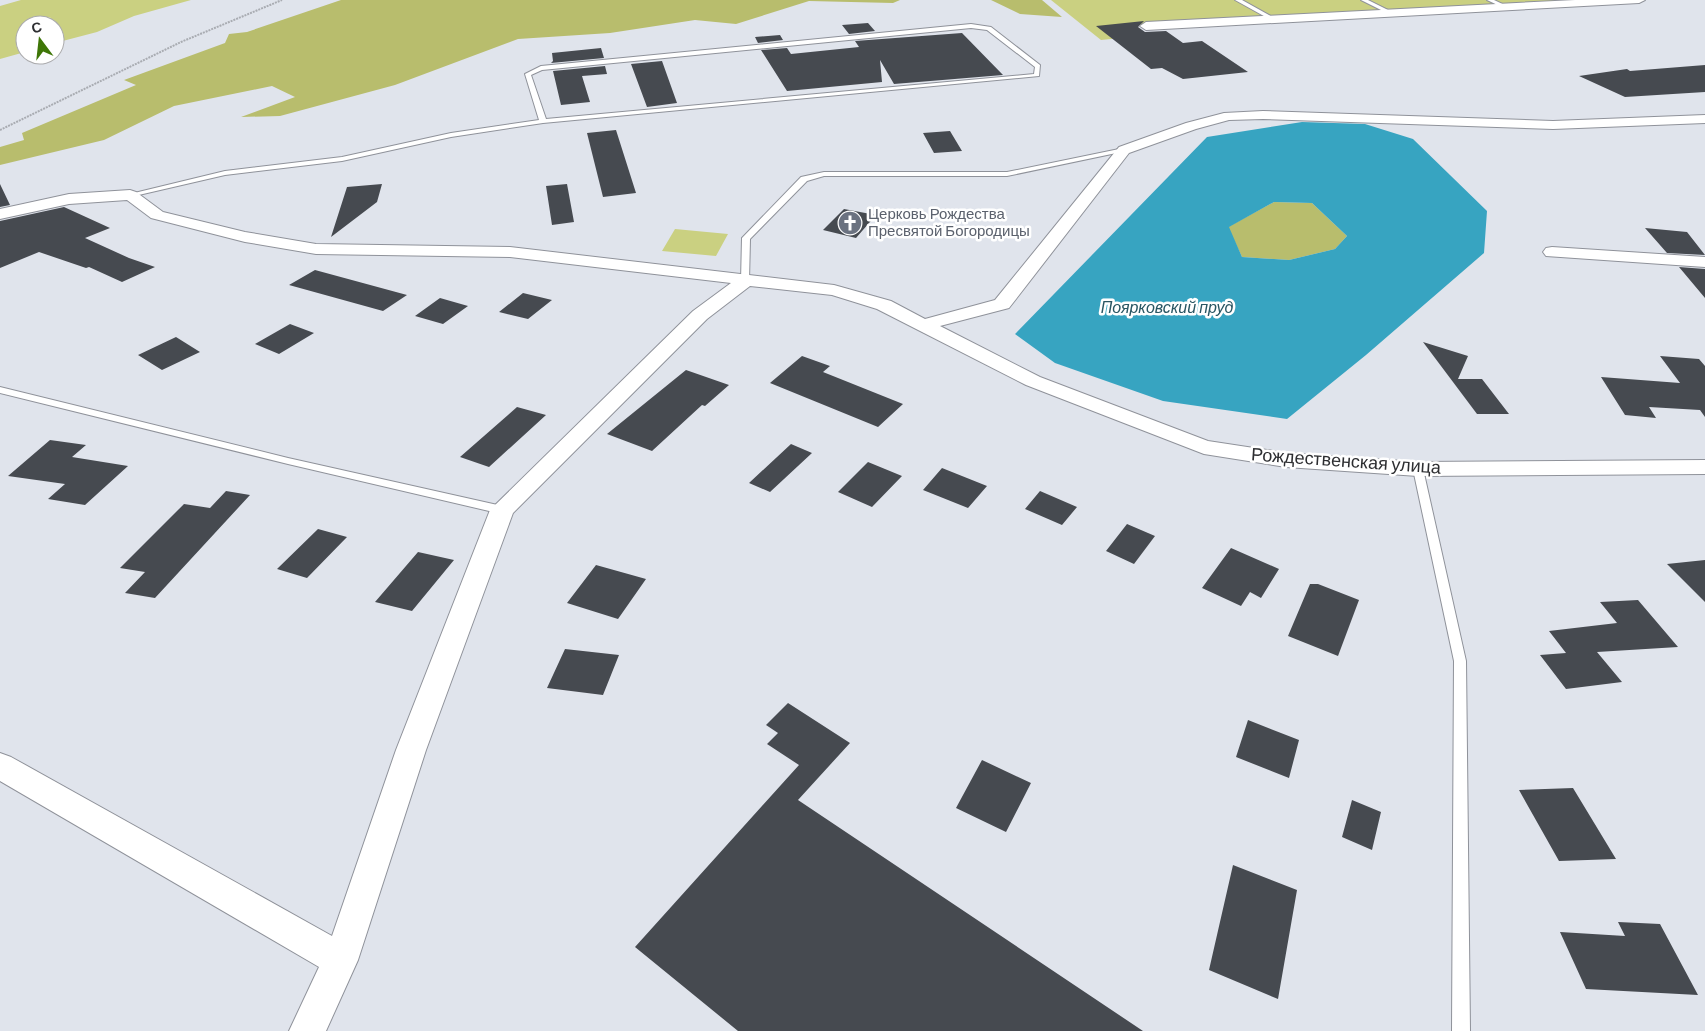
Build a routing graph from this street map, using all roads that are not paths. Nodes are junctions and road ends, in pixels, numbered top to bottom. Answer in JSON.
{"nodes":[{"id":1,"x":1238,"y":0,"type":"edge"},
{"id":2,"x":1364,"y":0,"type":"edge"},
{"id":3,"x":1490,"y":0,"type":"edge"},
{"id":4,"x":1639,"y":0,"type":"edge"},
{"id":5,"x":1625,"y":1,"type":"edge"},
{"id":6,"x":1508,"y":8,"type":"junction"},
{"id":7,"x":1391,"y":13,"type":"junction"},
{"id":8,"x":1273,"y":19,"type":"junction"},
{"id":9,"x":1146,"y":26,"type":"dead end"},
{"id":10,"x":1705,"y":119,"type":"edge"},
{"id":11,"x":543,"y":121,"type":"junction"},
{"id":12,"x":1124,"y":150,"type":"junction"},
{"id":13,"x":130,"y":195,"type":"junction"},
{"id":14,"x":0,"y":214,"type":"edge"},
{"id":15,"x":1552,"y":252,"type":"dead end"},
{"id":16,"x":1705,"y":262,"type":"edge"},
{"id":17,"x":745,"y":281,"type":"junction"},
{"id":18,"x":923,"y":325,"type":"junction"},
{"id":19,"x":0,"y":390,"type":"edge"},
{"id":20,"x":1705,"y":467,"type":"edge"},
{"id":21,"x":1418,"y":469,"type":"junction"},
{"id":22,"x":502,"y":510,"type":"junction"},
{"id":23,"x":0,"y":766,"type":"edge"},
{"id":24,"x":341,"y":960,"type":"junction"},
{"id":25,"x":307,"y":1031,"type":"edge"},
{"id":26,"x":1461,"y":1031,"type":"edge"}],
"edges":[{"from":1,"to":8,"type":"lane"},
{"from":2,"to":7,"type":"lane"},
{"from":3,"to":6,"type":"lane"},
{"from":4,"to":5,"type":"street"},
{"from":5,"to":6,"type":"street"},
{"from":6,"to":7,"type":"street"},
{"from":7,"to":8,"type":"street"},
{"from":8,"to":9,"type":"street"},
{"from":10,"to":12,"type":"street"},
{"from":11,"to":11,"type":"lane"},
{"from":11,"to":13,"type":"lane"},
{"from":12,"to":17,"type":"lane"},
{"from":12,"to":18,"type":"street"},
{"from":13,"to":14,"type":"street"},
{"from":13,"to":17,"type":"street","name":"Рождественская улица"},
{"from":15,"to":16,"type":"street"},
{"from":17,"to":18,"type":"street","name":"Рождественская улица"},
{"from":17,"to":22,"type":"street"},
{"from":18,"to":21,"type":"street","name":"Рождественская улица"},
{"from":19,"to":22,"type":"lane"},
{"from":20,"to":21,"type":"street","name":"Рождественская улица"},
{"from":21,"to":26,"type":"lane"},
{"from":22,"to":24,"type":"street"},
{"from":23,"to":24,"type":"street"},
{"from":24,"to":25,"type":"street"}]}
